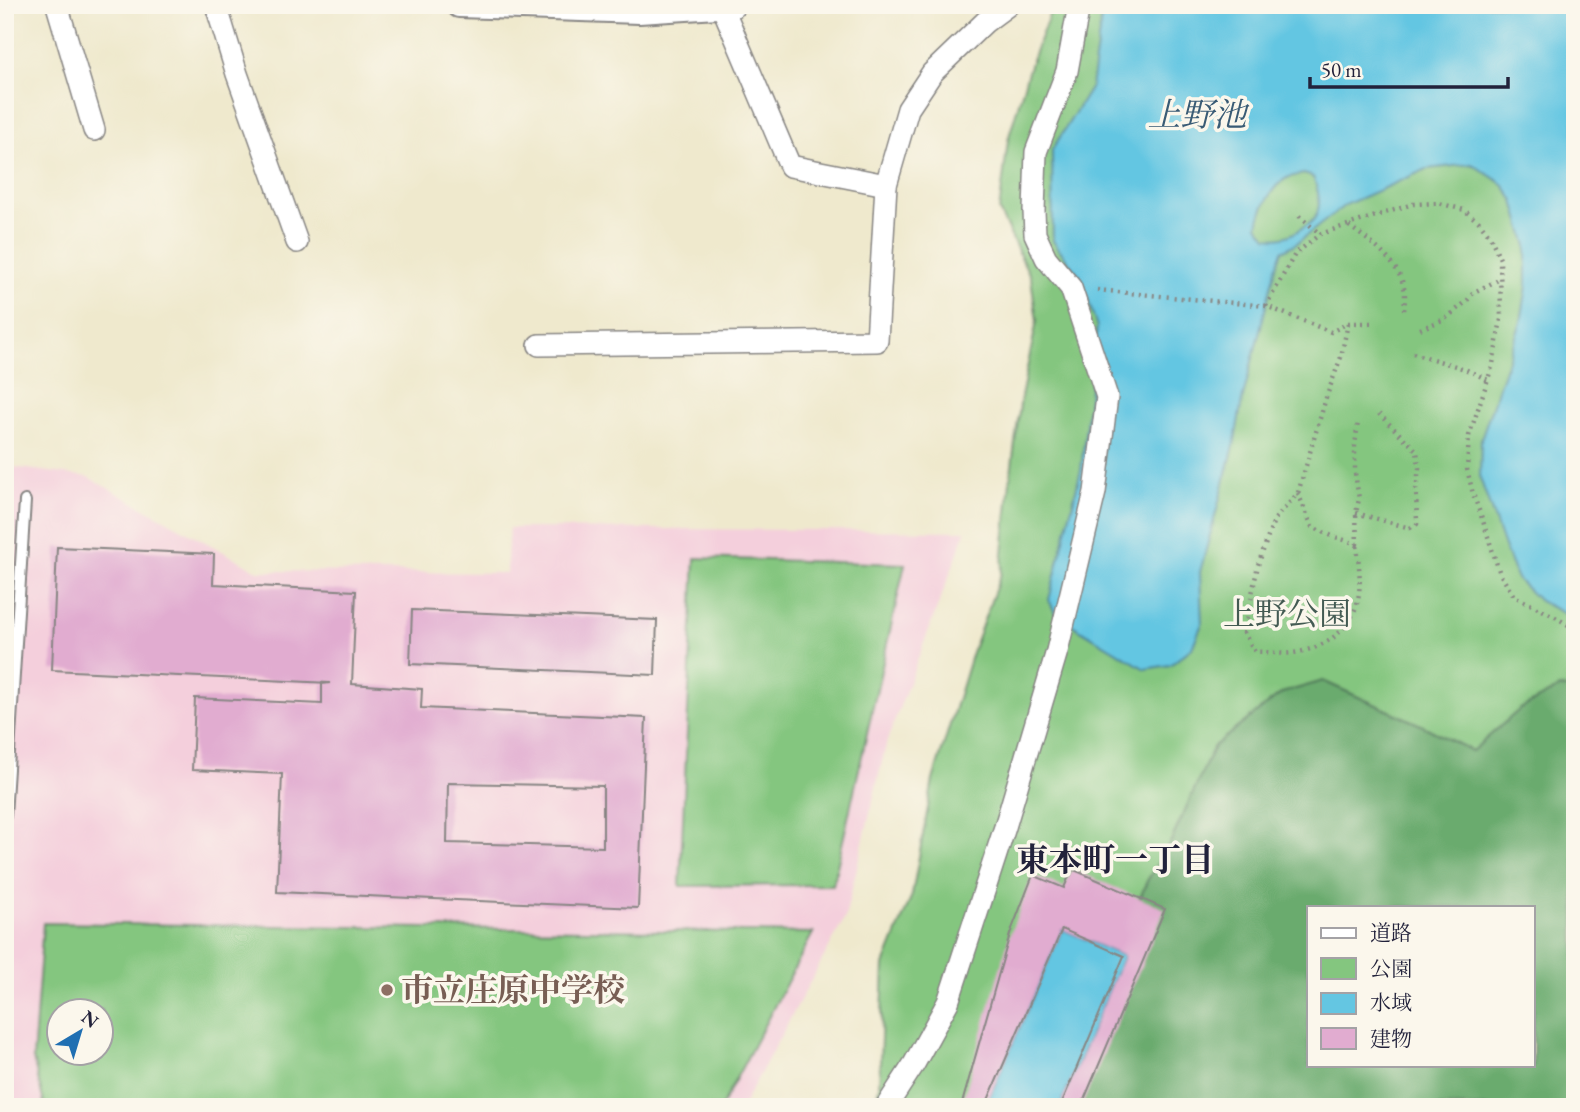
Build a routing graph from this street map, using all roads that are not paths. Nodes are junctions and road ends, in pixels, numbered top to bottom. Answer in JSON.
{"nodes":[{"id":1,"x":57,"y":5,"type":"edge"},
{"id":2,"x":216,"y":5,"type":"edge"},
{"id":3,"x":459,"y":5,"type":"edge"},
{"id":4,"x":733,"y":5,"type":"edge"},
{"id":5,"x":1007,"y":5,"type":"edge"},
{"id":6,"x":1079,"y":5,"type":"edge"},
{"id":7,"x":722,"y":6,"type":"edge"},
{"id":8,"x":545,"y":7,"type":"edge"},
{"id":9,"x":638,"y":8,"type":"edge"},
{"id":10,"x":94,"y":130,"type":"dead end"},
{"id":11,"x":886,"y":185,"type":"junction"},
{"id":12,"x":297,"y":242,"type":"dead end"},
{"id":13,"x":539,"y":345,"type":"dead end"},
{"id":14,"x":25,"y":501,"type":"dead end"},
{"id":15,"x":5,"y":816,"type":"edge"},
{"id":16,"x":886,"y":1107,"type":"edge"}],
"edges":[{"from":1,"to":10,"type":"street"},
{"from":2,"to":12,"type":"street"},
{"from":3,"to":8,"type":"street"},
{"from":4,"to":7,"type":"street"},
{"from":5,"to":11,"type":"street"},
{"from":6,"to":16,"type":"street"},
{"from":7,"to":9,"type":"street"},
{"from":7,"to":11,"type":"street"},
{"from":8,"to":9,"type":"street"},
{"from":11,"to":13,"type":"street"},
{"from":14,"to":15,"type":"lane"}]}
